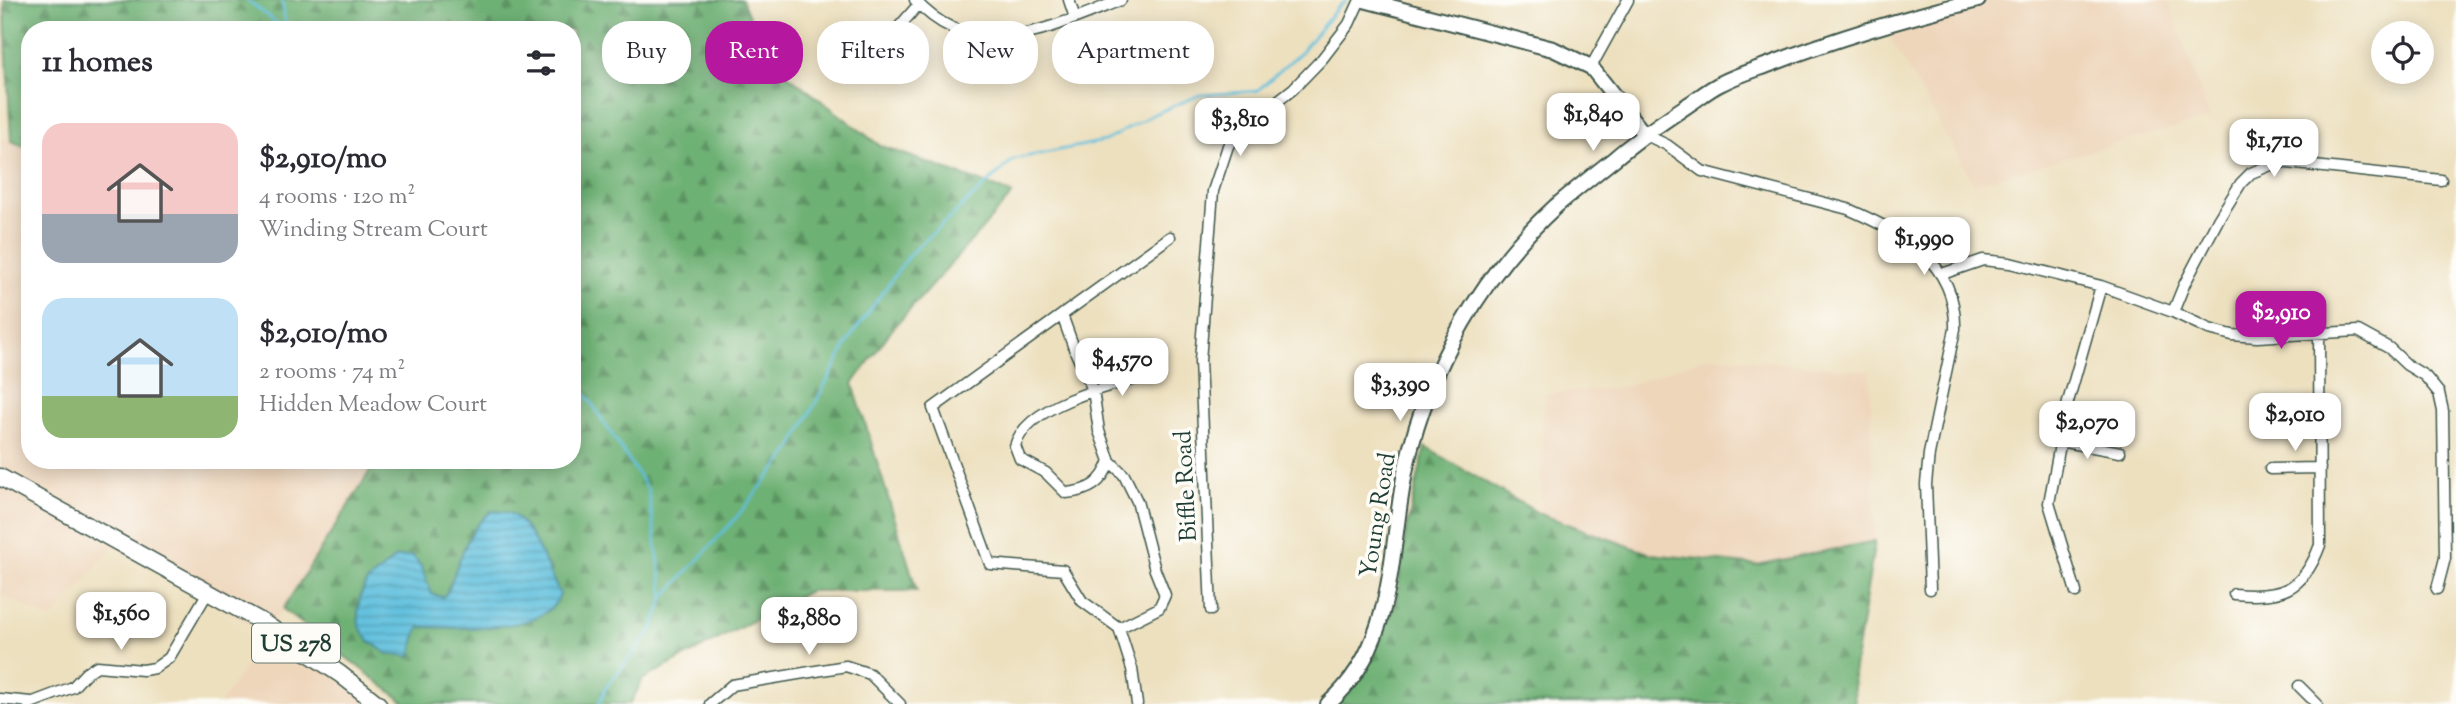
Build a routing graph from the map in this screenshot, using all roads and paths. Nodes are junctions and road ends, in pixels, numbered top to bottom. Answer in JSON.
{"nodes":[{"id":1,"x":1069,"y":0,"type":"edge"},
{"id":2,"x":1121,"y":0,"type":"edge"},
{"id":3,"x":1362,"y":0,"type":"edge"},
{"id":4,"x":1628,"y":0,"type":"edge"},
{"id":5,"x":1978,"y":0,"type":"edge"},
{"id":6,"x":917,"y":2,"type":"edge"},
{"id":7,"x":1075,"y":18,"type":"junction"},
{"id":8,"x":902,"y":21,"type":"edge"},
{"id":9,"x":1591,"y":67,"type":"junction"},
{"id":10,"x":1644,"y":134,"type":"junction"},
{"id":11,"x":2441,"y":180,"type":"dead end"},
{"id":12,"x":1170,"y":237,"type":"dead end"},
{"id":13,"x":1942,"y":274,"type":"junction"},
{"id":14,"x":2101,"y":286,"type":"junction"},
{"id":15,"x":2173,"y":312,"type":"junction"},
{"id":16,"x":1062,"y":315,"type":"junction"},
{"id":17,"x":2319,"y":333,"type":"junction"},
{"id":18,"x":1143,"y":377,"type":"dead end"},
{"id":19,"x":1093,"y":390,"type":"junction"},
{"id":20,"x":2060,"y":441,"type":"junction"},
{"id":21,"x":2120,"y":452,"type":"dead end"},
{"id":22,"x":1110,"y":460,"type":"junction"},
{"id":23,"x":2320,"y":468,"type":"junction"},
{"id":24,"x":2270,"y":469,"type":"dead end"},
{"id":25,"x":0,"y":477,"type":"edge"},
{"id":26,"x":1930,"y":589,"type":"dead end"},
{"id":27,"x":2437,"y":589,"type":"dead end"},
{"id":28,"x":208,"y":592,"type":"junction"},
{"id":29,"x":2076,"y":592,"type":"dead end"},
{"id":30,"x":2234,"y":594,"type":"dead end"},
{"id":31,"x":1211,"y":610,"type":"dead end"},
{"id":32,"x":1119,"y":628,"type":"junction"},
{"id":33,"x":2299,"y":686,"type":"dead end"},
{"id":34,"x":0,"y":699,"type":"edge"},
{"id":35,"x":29,"y":703,"type":"edge"},
{"id":36,"x":378,"y":704,"type":"edge"},
{"id":37,"x":710,"y":704,"type":"edge"},
{"id":38,"x":900,"y":704,"type":"edge"},
{"id":39,"x":1137,"y":704,"type":"edge"},
{"id":40,"x":1328,"y":704,"type":"edge"},
{"id":41,"x":2317,"y":704,"type":"edge"}],
"edges":[{"from":1,"to":7,"type":"street"},
{"from":2,"to":7,"type":"street"},
{"from":3,"to":9,"type":"street"},
{"from":3,"to":31,"type":"street","name":"Biffle Road"},
{"from":4,"to":9,"type":"street"},
{"from":5,"to":10,"type":"street","name":"Young Road"},
{"from":6,"to":7,"type":"street"},
{"from":6,"to":8,"type":"street"},
{"from":9,"to":10,"type":"street"},
{"from":10,"to":13,"type":"street"},
{"from":10,"to":40,"type":"street","name":"Young Road"},
{"from":11,"to":15,"type":"street"},
{"from":12,"to":16,"type":"street"},
{"from":13,"to":14,"type":"street"},
{"from":13,"to":26,"type":"street"},
{"from":14,"to":15,"type":"street"},
{"from":14,"to":20,"type":"street"},
{"from":15,"to":17,"type":"street"},
{"from":16,"to":19,"type":"street"},
{"from":16,"to":32,"type":"street"},
{"from":17,"to":23,"type":"street"},
{"from":17,"to":27,"type":"street"},
{"from":18,"to":19,"type":"street"},
{"from":19,"to":22,"type":"street"},
{"from":19,"to":22,"type":"street"},
{"from":20,"to":21,"type":"street"},
{"from":20,"to":29,"type":"street"},
{"from":22,"to":32,"type":"street"},
{"from":23,"to":24,"type":"street"},
{"from":23,"to":30,"type":"street"},
{"from":25,"to":28,"type":"main road","number":"US 278"},
{"from":28,"to":35,"type":"street"},
{"from":28,"to":36,"type":"main road","number":"US 278"},
{"from":32,"to":39,"type":"street"},
{"from":33,"to":41,"type":"street"},
{"from":34,"to":35,"type":"street"},
{"from":37,"to":38,"type":"street"}]}
